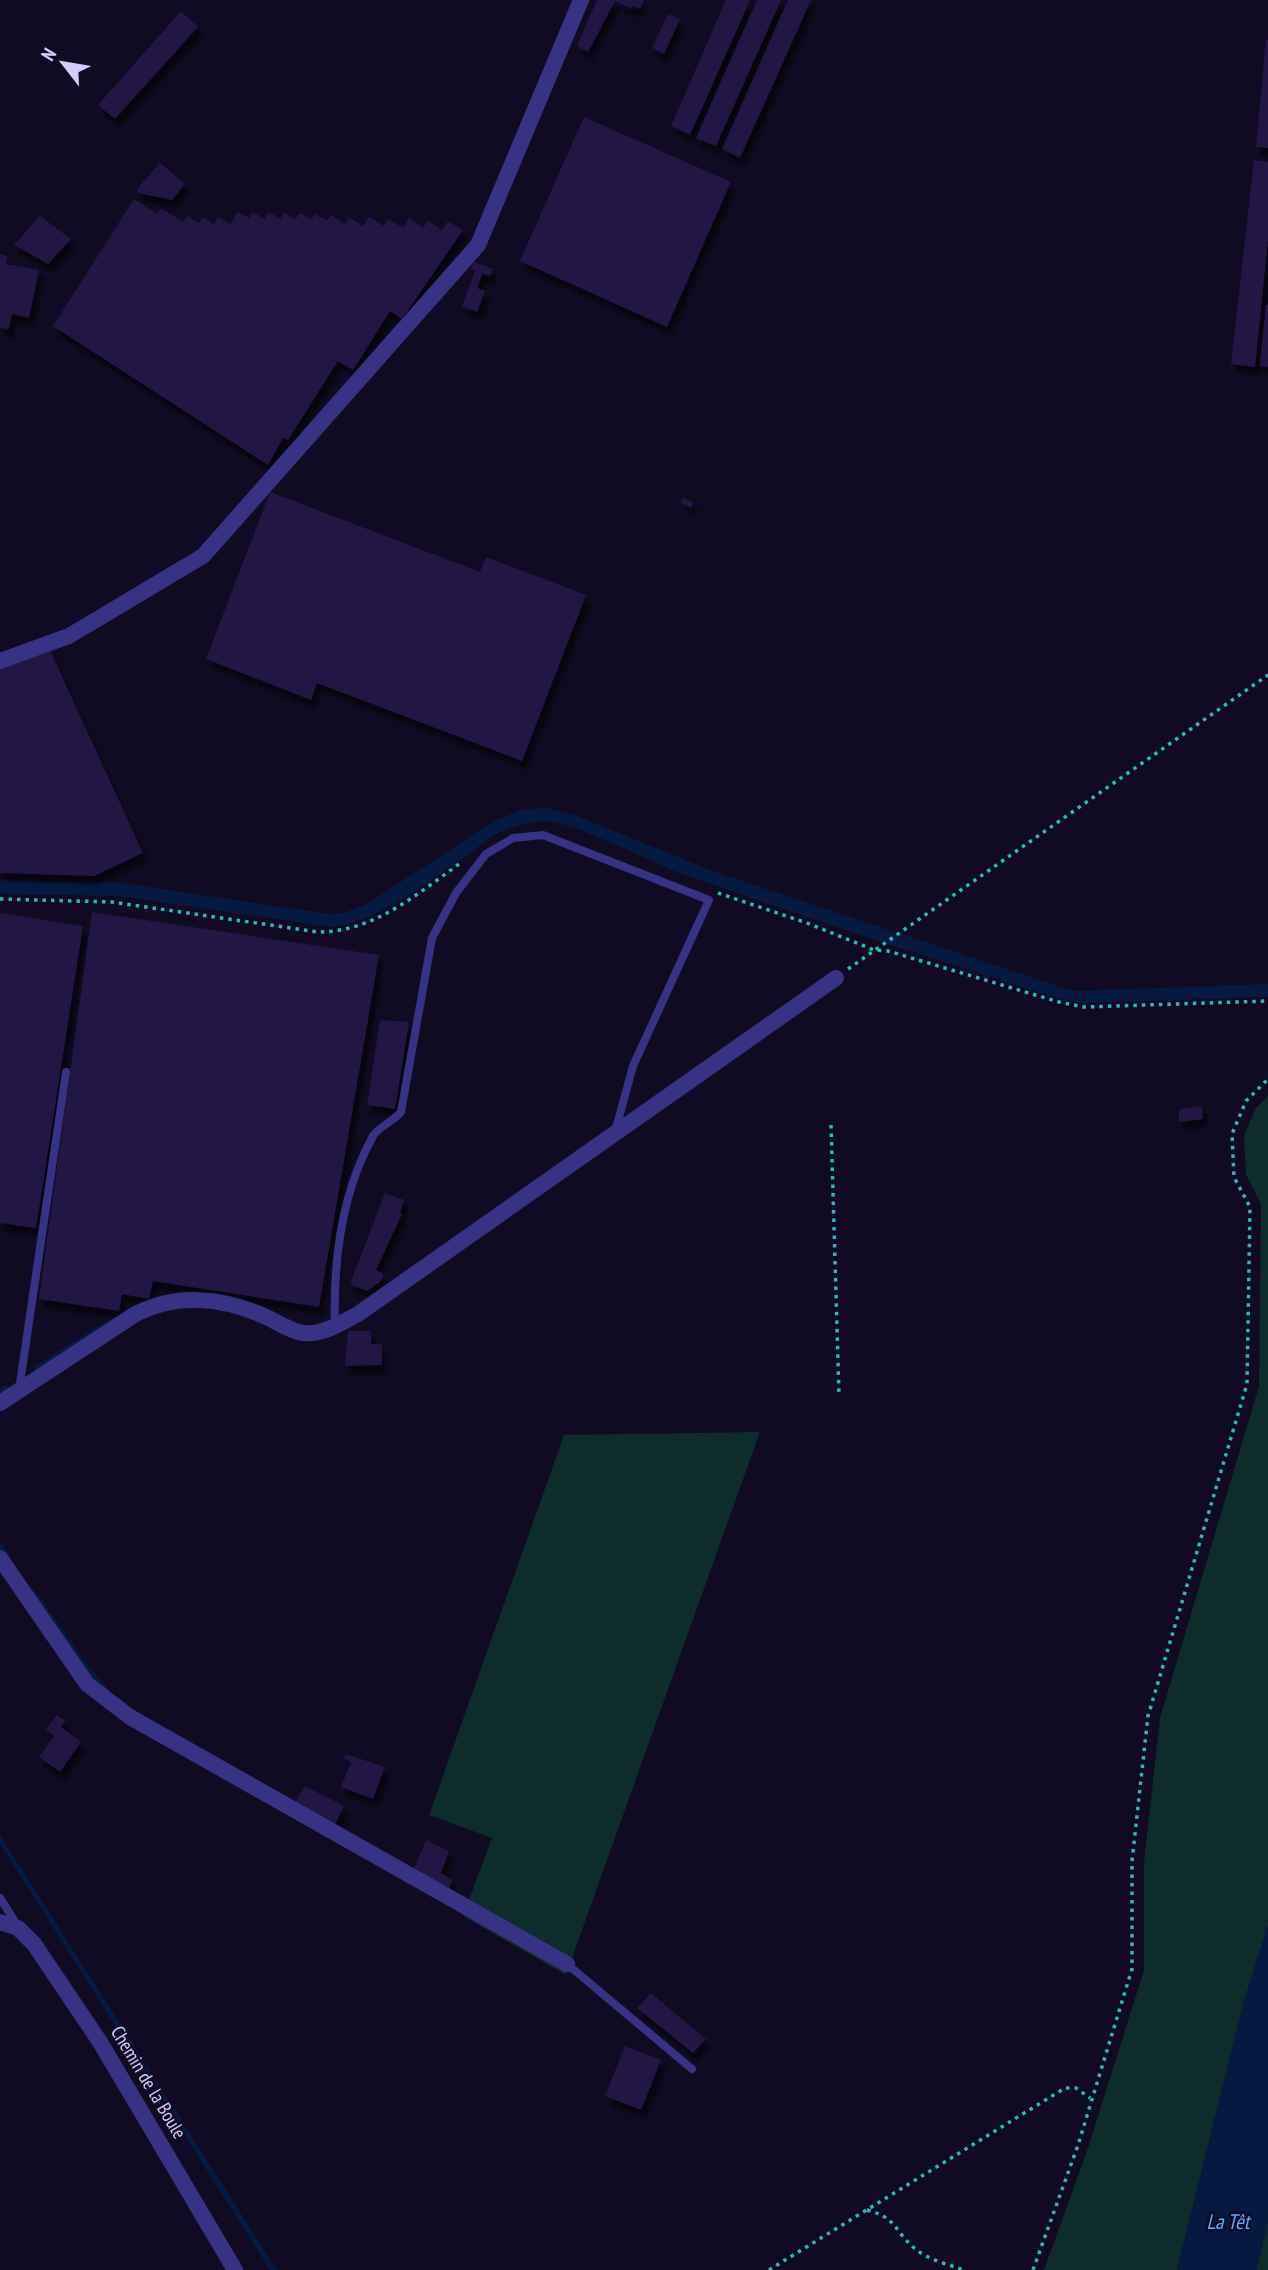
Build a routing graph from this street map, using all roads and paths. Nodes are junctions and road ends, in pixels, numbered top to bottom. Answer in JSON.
{"nodes":[{"id":1,"x":581,"y":0,"type":"edge"},
{"id":2,"x":0,"y":661,"type":"edge"},
{"id":3,"x":1268,"y":675,"type":"edge"},
{"id":4,"x":874,"y":950,"type":"junction"},
{"id":5,"x":836,"y":978,"type":"joint"},
{"id":6,"x":1268,"y":1001,"type":"edge"},
{"id":7,"x":66,"y":1072,"type":"dead end"},
{"id":8,"x":1268,"y":1079,"type":"edge"},
{"id":9,"x":831,"y":1125,"type":"dead end"},
{"id":10,"x":615,"y":1133,"type":"junction"},
{"id":11,"x":335,"y":1326,"type":"junction"},
{"id":12,"x":19,"y":1390,"type":"junction"},
{"id":13,"x":839,"y":1395,"type":"dead end"},
{"id":14,"x":0,"y":1403,"type":"edge"},
{"id":15,"x":0,"y":1558,"type":"edge"},
{"id":16,"x":0,"y":1898,"type":"edge"},
{"id":17,"x":0,"y":1922,"type":"edge"},
{"id":18,"x":18,"y":1928,"type":"junction"},
{"id":19,"x":567,"y":1964,"type":"joint"},
{"id":20,"x":692,"y":2069,"type":"dead end"},
{"id":21,"x":1090,"y":2098,"type":"junction"},
{"id":22,"x":867,"y":2210,"type":"junction"},
{"id":23,"x":235,"y":2267,"type":"edge"},
{"id":24,"x":769,"y":2270,"type":"edge"},
{"id":25,"x":964,"y":2270,"type":"edge"},
{"id":26,"x":1033,"y":2270,"type":"edge"}],
"edges":[{"from":1,"to":2,"type":"street"},
{"from":3,"to":4,"type":"path"},
{"from":4,"to":5,"type":"path"},
{"from":4,"to":6,"type":"path"},
{"from":5,"to":10,"type":"street"},
{"from":7,"to":12,"type":"lane"},
{"from":8,"to":21,"type":"path"},
{"from":9,"to":13,"type":"path"},
{"from":10,"to":11,"type":"street"},
{"from":10,"to":11,"type":"lane"},
{"from":11,"to":12,"type":"street"},
{"from":12,"to":14,"type":"street"},
{"from":15,"to":19,"type":"street"},
{"from":16,"to":18,"type":"lane"},
{"from":17,"to":18,"type":"street"},
{"from":18,"to":23,"type":"street","name":"Chemin de la Boule"},
{"from":19,"to":20,"type":"lane"},
{"from":21,"to":22,"type":"path"},
{"from":21,"to":26,"type":"path"},
{"from":22,"to":24,"type":"path"},
{"from":22,"to":25,"type":"path"}]}
